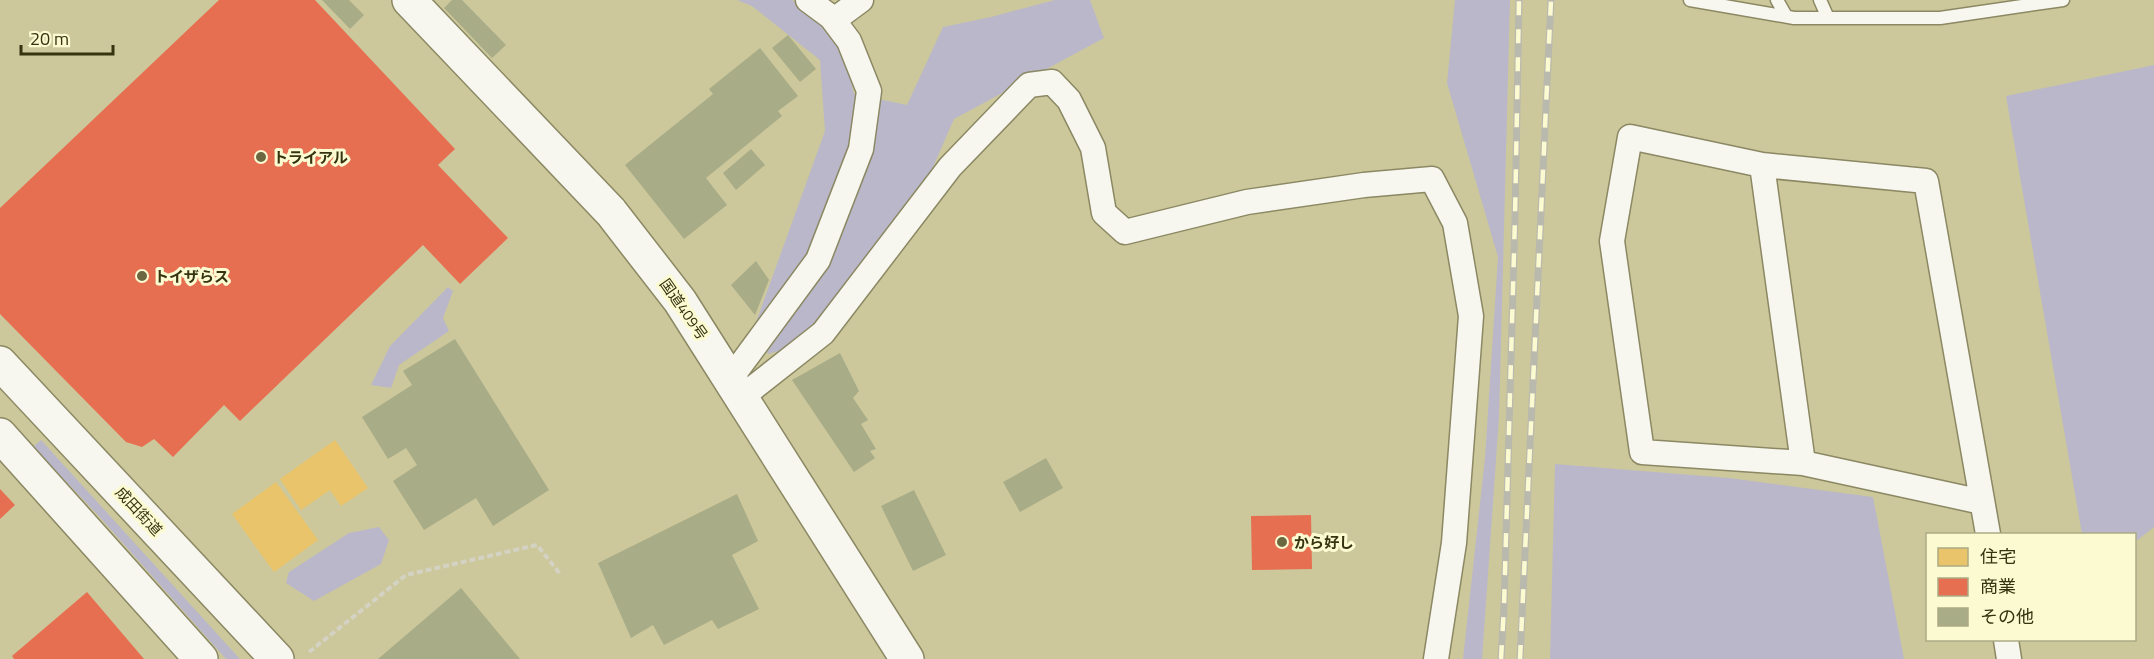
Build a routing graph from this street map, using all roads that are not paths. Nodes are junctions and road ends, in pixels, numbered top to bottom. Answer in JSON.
{"nodes":[{"id":1,"x":409,"y":0,"type":"edge"},
{"id":2,"x":808,"y":0,"type":"edge"},
{"id":3,"x":861,"y":0,"type":"edge"},
{"id":4,"x":1690,"y":0,"type":"edge"},
{"id":5,"x":1777,"y":0,"type":"edge"},
{"id":6,"x":1820,"y":0,"type":"edge"},
{"id":7,"x":2063,"y":0,"type":"edge"},
{"id":8,"x":1786,"y":16,"type":"junction"},
{"id":9,"x":1828,"y":18,"type":"junction"},
{"id":10,"x":834,"y":21,"type":"junction"},
{"id":11,"x":1761,"y":165,"type":"junction"},
{"id":12,"x":0,"y":363,"type":"edge"},
{"id":13,"x":737,"y":387,"type":"junction"},
{"id":14,"x":0,"y":435,"type":"edge"},
{"id":15,"x":1803,"y":463,"type":"junction"},
{"id":16,"x":1982,"y":502,"type":"junction"},
{"id":17,"x":1988,"y":533,"type":"edge"},
{"id":18,"x":2006,"y":641,"type":"edge"},
{"id":19,"x":201,"y":659,"type":"edge"},
{"id":20,"x":277,"y":659,"type":"edge"},
{"id":21,"x":908,"y":659,"type":"edge"},
{"id":22,"x":1436,"y":659,"type":"edge"},
{"id":23,"x":2009,"y":659,"type":"edge"}],
"edges":[{"from":1,"to":13,"type":"highway","name":"国道409号"},
{"from":2,"to":10,"type":"street"},
{"from":3,"to":10,"type":"street"},
{"from":4,"to":8,"type":"lane"},
{"from":5,"to":8,"type":"lane"},
{"from":6,"to":9,"type":"lane"},
{"from":7,"to":9,"type":"lane"},
{"from":8,"to":9,"type":"lane"},
{"from":10,"to":13,"type":"street"},
{"from":11,"to":15,"type":"street"},
{"from":11,"to":15,"type":"street"},
{"from":11,"to":16,"type":"street"},
{"from":12,"to":20,"type":"highway","name":"成田街道"},
{"from":13,"to":21,"type":"highway","name":"国道409号"},
{"from":13,"to":22,"type":"street"},
{"from":14,"to":19,"type":"highway"},
{"from":15,"to":16,"type":"street"},
{"from":16,"to":17,"type":"street"},
{"from":18,"to":23,"type":"street"}]}
